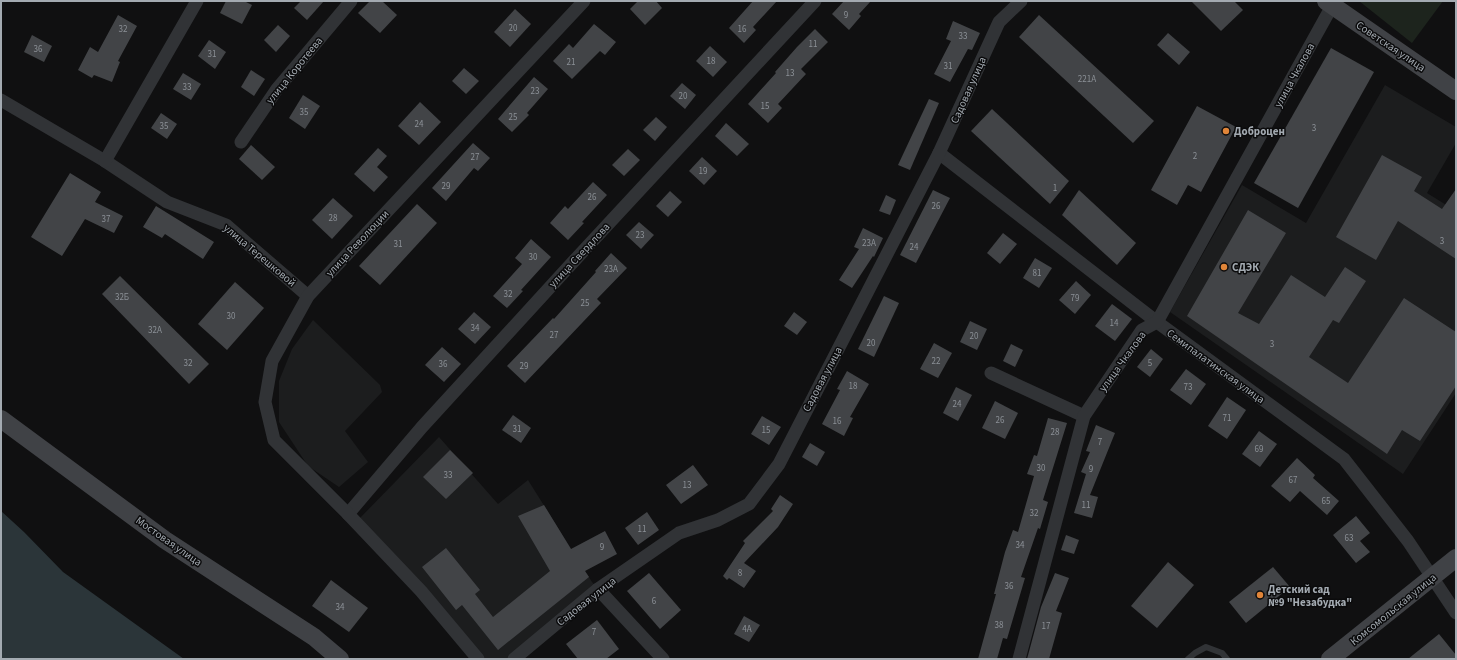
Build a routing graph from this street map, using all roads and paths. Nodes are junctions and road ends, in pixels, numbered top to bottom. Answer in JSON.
{"nodes":[{"id":1,"x":197,"y":1,"type":"edge"},
{"id":2,"x":351,"y":1,"type":"edge"},
{"id":3,"x":584,"y":1,"type":"edge"},
{"id":4,"x":815,"y":1,"type":"edge"},
{"id":5,"x":1020,"y":1,"type":"edge"},
{"id":6,"x":1329,"y":4,"type":"edge"},
{"id":7,"x":1456,"y":91,"type":"edge"},
{"id":8,"x":1,"y":100,"type":"edge"},
{"id":9,"x":241,"y":142,"type":"dead end"},
{"id":10,"x":939,"y":154,"type":"junction"},
{"id":11,"x":105,"y":162,"type":"junction"},
{"id":12,"x":308,"y":296,"type":"junction"},
{"id":13,"x":1157,"y":322,"type":"junction"},
{"id":14,"x":991,"y":373,"type":"dead end"},
{"id":15,"x":1084,"y":416,"type":"junction"},
{"id":16,"x":1,"y":419,"type":"edge"},
{"id":17,"x":348,"y":514,"type":"junction"},
{"id":18,"x":1456,"y":558,"type":"edge"},
{"id":19,"x":1432,"y":577,"type":"junction"},
{"id":20,"x":598,"y":589,"type":"junction"},
{"id":21,"x":1456,"y":613,"type":"edge"},
{"id":22,"x":340,"y":659,"type":"edge"},
{"id":23,"x":478,"y":659,"type":"edge"},
{"id":24,"x":514,"y":659,"type":"edge"},
{"id":25,"x":664,"y":659,"type":"edge"},
{"id":26,"x":1019,"y":659,"type":"edge"},
{"id":27,"x":1188,"y":659,"type":"edge"},
{"id":28,"x":1227,"y":659,"type":"edge"},
{"id":29,"x":1330,"y":659,"type":"edge"}],
"edges":[{"from":1,"to":11,"type":"street"},
{"from":2,"to":9,"type":"street","name":"улица Коротеева"},
{"from":3,"to":12,"type":"street","name":"улица Революции"},
{"from":4,"to":17,"type":"street","name":"улица Свердлова"},
{"from":5,"to":10,"type":"street","name":"Садовая улица"},
{"from":6,"to":7,"type":"street","name":"Советская улица"},
{"from":6,"to":13,"type":"street","name":"улица Чкалова"},
{"from":8,"to":11,"type":"street","name":"улица Терешковой"},
{"from":10,"to":13,"type":"street","name":"Семипалатинская улица"},
{"from":10,"to":20,"type":"street","name":"Садовая улица"},
{"from":11,"to":12,"type":"street","name":"улица Терешковой"},
{"from":12,"to":17,"type":"street","name":"улица Революции"},
{"from":13,"to":15,"type":"street","name":"улица Чкалова"},
{"from":13,"to":19,"type":"street","name":"Семипалатинская улица"},
{"from":14,"to":15,"type":"street"},
{"from":15,"to":26,"type":"street","name":"улица Чкалова"},
{"from":16,"to":22,"type":"street","name":"Мостовая улица"},
{"from":17,"to":23,"type":"street","name":"улица Революции"},
{"from":18,"to":19,"type":"street","name":"Комсомольская улица"},
{"from":19,"to":21,"type":"street","name":"Семипалатинская улица"},
{"from":19,"to":29,"type":"street","name":"Комсомольская улица"},
{"from":20,"to":24,"type":"street","name":"Садовая улица"},
{"from":20,"to":25,"type":"street"},
{"from":27,"to":28,"type":"lane"}]}
